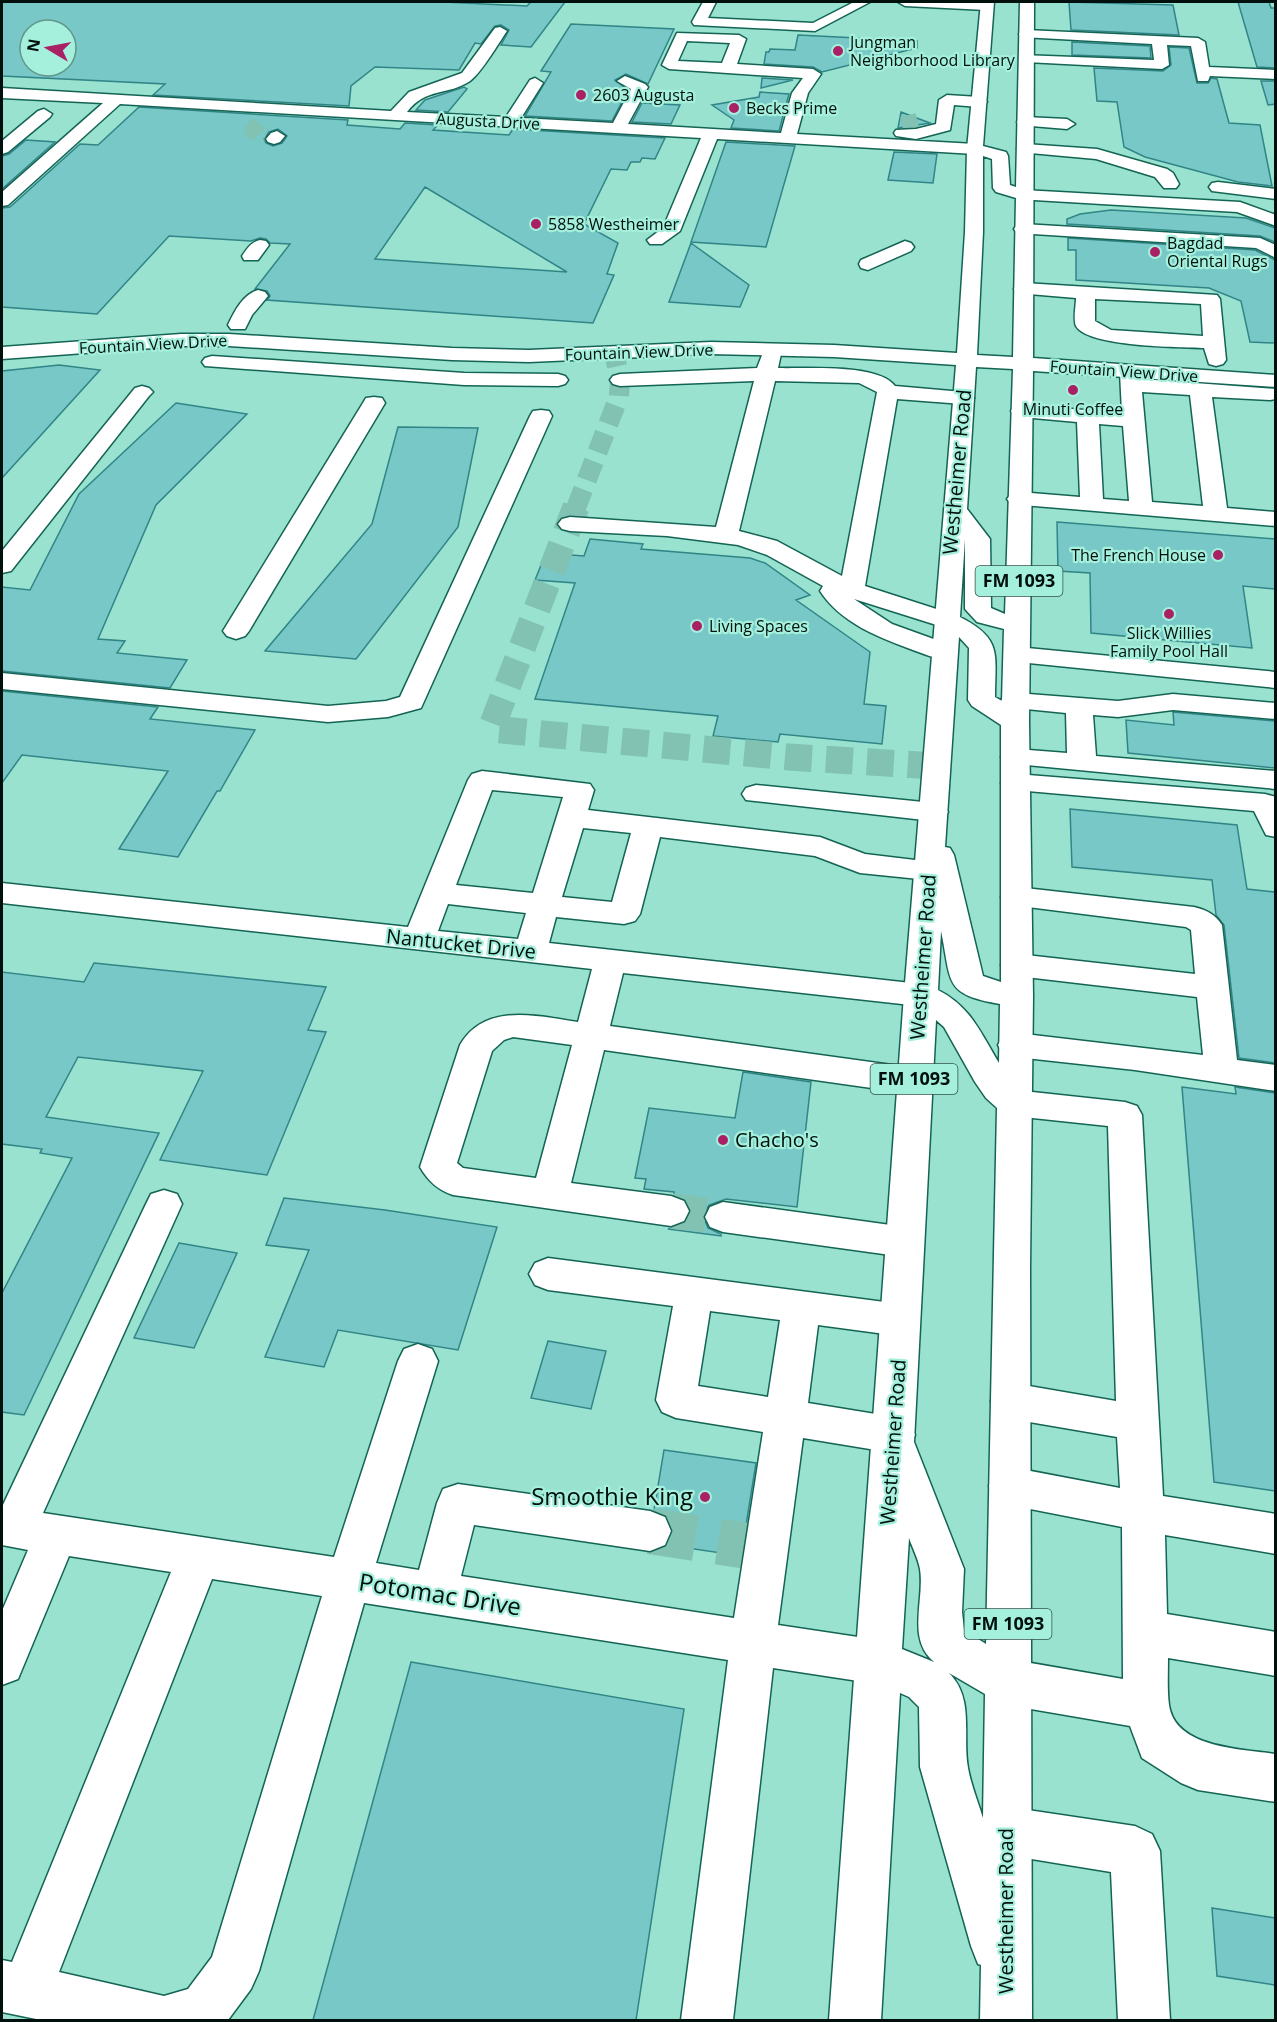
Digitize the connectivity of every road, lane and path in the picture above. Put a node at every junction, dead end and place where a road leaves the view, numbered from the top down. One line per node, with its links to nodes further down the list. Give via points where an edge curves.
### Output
1 (709, 2): 2 (main road, via 699,22 816,27)
2 (863, 2)
3 (905, 2): 5 (main road)
4 (1027, 2): 9 (main road, Westheimer Road / FM 1093)
5 (986, 4): 6 (main road, Westheimer Road / FM 1093)
6 (985, 28): 8 (main road); 16 (main road, Westheimer Road / FM 1093)
7 (500, 31): 32 (main road, via 461,81 420,92 409,98)
8 (1001, 34)
9 (1026, 34): 10 (main road); 13 (main road, Westheimer Road / FM 1093)
10 (1116, 39): 11 (main road); 14 (main road)
11 (1160, 41): 14 (main road, via 1162,65); 18 (main road, via 1197,42 1202,75)
12 (1275, 61): 18 (main road, via 1235,58)
13 (1026, 63): 14 (main road); 16 (main road); 30 (main road, Westheimer Road / FM 1093)
14 (1118, 63)
15 (728, 68): 42 (main road, via 813,74 800,93)
16 (996, 70): 26 (main road, Westheimer Road / FM 1093)
17 (1275, 75): 18 (main road)
18 (1235, 80): 21 (main road)
19 (625, 81): 39 (main road, via 640,87)
20 (535, 83): 37 (main road)
21 (1275, 87)
22 (2, 93): 23 (main road, Augusta Drive)
23 (117, 99): 27 (main road, Augusta Drive); 33 (main road)
24 (926, 99): 25 (main road)
25 (947, 100): 26 (main road); 34 (main road)
26 (979, 102): 35 (main road, Westheimer Road / FM 1093)
27 (273, 109): 28 (main road, Augusta Drive); 28 (main road, via 271,133)
28 (301, 110): 32 (main road, Augusta Drive)
29 (23, 112): 31 (main road)
30 (1021, 112): 38 (main road); 46 (main road, Westheimer Road / FM 1093)
31 (44, 114): 33 (main road); 44 (main road)
32 (396, 115): 37 (main road, Augusta Drive)
33 (97, 117): 55 (main road)
34 (945, 117): 35 (main road); 36 (main road, via 924,114); 43 (main road, via 944,127 916,134 889,127 864,131)
35 (978, 119): 45 (main road, Westheimer Road / FM 1093)
36 (922, 120)
37 (512, 122): 39 (main road, Augusta Drive)
38 (1067, 124)
39 (618, 128): 40 (main road, Augusta Drive)
40 (689, 132): 41 (main road, Augusta Drive); 47 (main road)
41 (711, 134): 42 (main road, Augusta Drive); 59 (main road, via 671,231)
42 (788, 138): 43 (main road, Augusta Drive)
43 (861, 142): 45 (main road, Augusta Drive)
44 (2, 149)
45 (975, 149): 53 (main road, via 1000,156 1002,188); 70 (main road, Westheimer Road / FM 1093)
46 (1025, 149): 48 (main road); 53 (main road, Westheimer Road / FM 1093)
47 (680, 153)
48 (1076, 153): 50 (main road, via 1108,156 1161,173); 54 (main road)
49 (1135, 182): 50 (main road)
50 (1170, 184): 51 (main road)
51 (1225, 188): 52 (main road); 56 (main road)
52 (1275, 194)
53 (1023, 195): 54 (main road); 58 (main road, Westheimer Road / FM 1093)
54 (1077, 198): 56 (main road)
55 (2, 201)
56 (1230, 207): 57 (main road)
57 (1275, 221)
58 (1023, 229): 61 (main road, via 1260,243); 63 (main road, Westheimer Road / FM 1093)
59 (651, 234)
60 (905, 248): 62 (main road)
61 (1275, 254)
62 (859, 268)
63 (1024, 289): 64 (main road); 73 (main road, Westheimer Road / FM 1093)
64 (1086, 292): 71 (main road, via 1085,324 1107,336); 71 (main road, via 1210,299)
65 (258, 296): 66 (main road)
66 (233, 333): 67 (main road, Fountain View Drive, via 196,323); 68 (main road, Fountain View Drive, via 452,354); 72 (main road, Fountain View Drive)
67 (2, 338)
68 (613, 345): 69 (main road, Fountain View Drive); 70 (main road, Fountain View Drive, via 778,333)
69 (772, 350): 70 (main road, Fountain View Drive); 75 (main road)
70 (967, 351): 73 (main road, Fountain View Drive); 83 (main road, Westheimer Road / FM 1093)
71 (1215, 351): 73 (main road, Fountain View Drive); 79 (main road, Fountain View Drive)
72 (2, 353)
73 (1023, 355): 76 (main road, Fountain View Drive); 85 (main road, Westheimer Road / FM 1093)
74 (212, 362): 77 (main road, via 464,379)
75 (765, 374): 78 (main road); 82 (main road, via 862,377 883,385); 96 (main road)
76 (1131, 378): 79 (main road, Fountain View Drive); 80 (main road); 88 (main road)
77 (558, 380)
78 (620, 380)
79 (1273, 386): 80 (main road)
80 (1200, 389): 93 (main road)
81 (142, 392): 97 (main road)
82 (888, 392): 83 (main road); 99 (main road)
83 (963, 398): 91 (main road, Westheimer Road / FM 1093)
84 (374, 403): 102 (main road)
85 (1022, 411): 87 (main road); 89 (main road, Westheimer Road / FM 1093)
86 (541, 416): 106 (main road, via 411,702 388,709 328,714)
87 (1088, 416): 88 (main road); 90 (main road)
88 (1134, 420): 92 (main road)
89 (1019, 499): 90 (main road); 101 (main road, Westheimer Road / FM 1093)
90 (1092, 505): 92 (main road)
91 (954, 508): 100 (main road, Westheimer Road / FM 1093); 101 (main road, via 978,539 978,609 992,620)
92 (1141, 509): 93 (main road)
93 (1216, 514): 94 (main road)
94 (1275, 519)
95 (570, 524): 96 (main road)
96 (726, 536): 98 (main road, via 763,544)
97 (2, 566)
98 (817, 573): 99 (main road); 103 (main road, via 858,616 880,629)
99 (852, 588): 100 (main road, via 897,608)
100 (946, 620): 103 (main road, Westheimer Road / FM 1093); 109 (main road, via 979,640 982,699)
101 (1018, 623): 104 (main road, Westheimer Road / FM 1093)
102 (236, 631)
103 (944, 652): 115 (main road, Westheimer Road / FM 1093)
104 (1017, 655): 105 (main road); 109 (main road, Westheimer Road / FM 1093)
105 (1275, 680)
106 (2, 681)
107 (1079, 706): 108 (main road, via 1118,709 1173,702); 109 (main road); 110 (main road)
108 (1275, 711)
109 (1015, 712): 111 (main road, Westheimer Road / FM 1093)
110 (1082, 763): 111 (main road); 112 (main road)
111 (1015, 770): 116 (main road, via 1265,803); 121 (main road, Westheimer Road / FM 1093)
112 (1275, 780)
113 (756, 794): 115 (main road)
114 (571, 817): 117 (main road); 120 (main road, via 580,790 482,780); 122 (main road)
115 (932, 819): 118 (main road, Westheimer Road / FM 1093); 129 (main road, via 968,982 978,989)
116 (1274, 822)
117 (648, 825): 118 (main road, via 820,847 860,863); 122 (main road, via 624,914)
118 (929, 870): 128 (main road, Westheimer Road / FM 1093)
119 (2, 893): 123 (main road, Nantucket Drive)
120 (438, 893): 122 (main road); 123 (main road)
121 (1016, 897): 126 (main road, Westheimer Road / FM 1093); 127 (main road, via 1194,917 1206,925)
122 (544, 906): 124 (main road)
123 (419, 939): 124 (main road, Nantucket Drive)
124 (530, 952): 125 (main road, Nantucket Drive)
125 (610, 961): 128 (main road, Nantucket Drive); 130 (main road)
126 (1017, 965): 127 (main road); 129 (main road, Westheimer Road / FM 1093)
127 (1214, 987): 132 (main road)
128 (920, 995): 134 (main road, Westheimer Road / FM 1093); 135 (main road, via 944,1007 956,1019 998,1089)
129 (1017, 996): 131 (main road, Westheimer Road / FM 1093)
130 (589, 1034): 134 (main road); 136 (main road); 136 (main road, via 513,1025 492,1031 477,1045 438,1167 453,1181)
131 (1015, 1045): 132 (main road); 135 (main road, Westheimer Road / FM 1093)
132 (1221, 1070): 133 (main road)
133 (1275, 1078)
134 (914, 1081): 140 (main road, Westheimer Road / FM 1093)
135 (1014, 1103): 146 (main road, Westheimer Road / FM 1093); 148 (main road, via 1125,1115)
136 (550, 1194): 138 (main road)
137 (164, 1203): 152 (main road)
138 (671, 1211)
139 (723, 1216): 140 (main road)
140 (905, 1242): 144 (main road, Westheimer Road / FM 1093)
141 (548, 1274): 142 (main road)
142 (694, 1293): 143 (main road); 147 (main road, via 676,1400)
143 (801, 1307): 144 (main road); 147 (main road)
144 (900, 1320): 149 (main road, Westheimer Road / FM 1093)
145 (418, 1361): 157 (main road)
146 (1011, 1401): 148 (main road); 150 (main road, Westheimer Road / FM 1093)
147 (786, 1417): 149 (main road); 160 (main road, via 758,1548)
148 (1137, 1424): 151 (main road)
149 (894, 1438): 162 (main road, Westheimer Road / FM 1093); 164 (main road, via 942,1569 943,1641)
150 (1010, 1486): 151 (main road); 164 (main road, Westheimer Road / FM 1093)
151 (1143, 1512): 154 (main road); 159 (main road)
152 (8, 1527): 155 (main road, Potomac Drive)
153 (650, 1531): 158 (main road, via 458,1503)
154 (1275, 1534)
155 (56, 1535): 156 (main road, Potomac Drive); 163 (main road)
156 (199, 1557): 157 (main road, Potomac Drive); 168 (main road)
157 (350, 1581): 158 (main road, Potomac Drive); 171 (main road, via 233,1971 204,2010)
158 (435, 1594): 160 (main road, Potomac Drive)
159 (1145, 1632): 161 (main road); 165 (main road)
160 (753, 1643): 162 (main road, Potomac Drive); 172 (main road)
161 (1275, 1654)
162 (878, 1662): 169 (main road, Potomac Drive, via 925,1681 940,1695 944,1767); 173 (main road, Westheimer Road / FM 1093)
163 (2, 1663)
164 (1008, 1682): 165 (main road); 167 (main road, Westheimer Road / FM 1093)
165 (1146, 1706): 166 (main road, via 1159,1741 1198,1766)
166 (1275, 1778)
167 (1007, 1831): 169 (main road, Westheimer Road / FM 1093); 174 (main road, via 1135,1851)
168 (14, 1988): 170 (main road)
169 (1006, 2000)
170 (158, 2020)
171 (170, 2020)
172 (707, 2020)
173 (855, 2020)
174 (1144, 2020)

